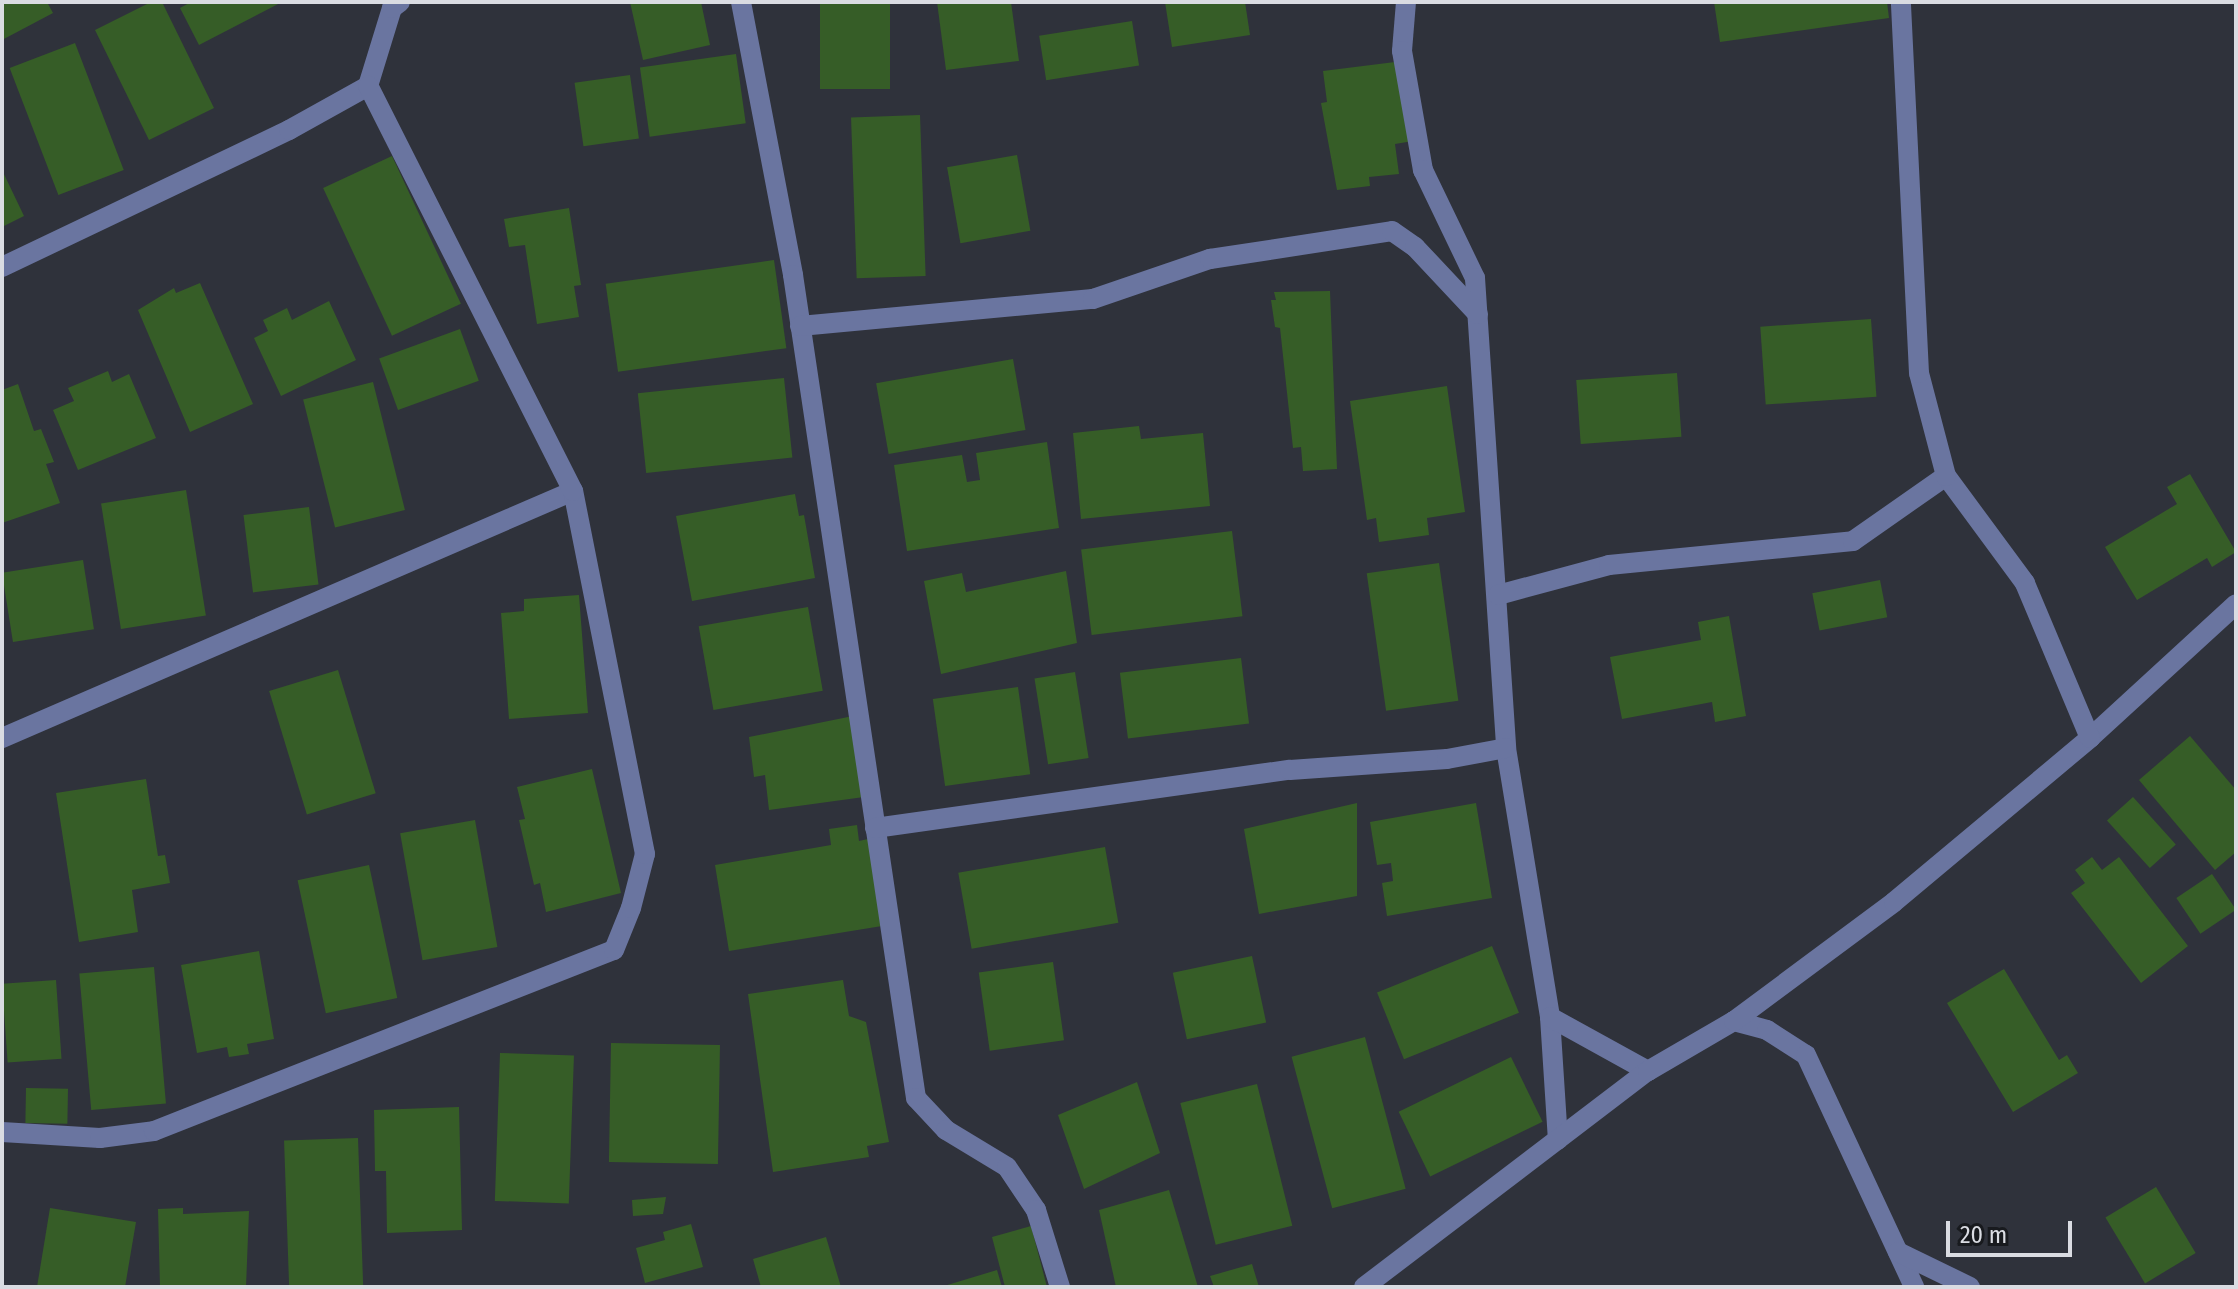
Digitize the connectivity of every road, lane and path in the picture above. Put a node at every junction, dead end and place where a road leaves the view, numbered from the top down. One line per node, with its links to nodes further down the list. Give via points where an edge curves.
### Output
1 (400, 2): 5 (street, via 392,8)
2 (741, 2): 8 (street)
3 (1406, 2): 7 (street, via 1402,51 1423,170 1475,278)
4 (1901, 2): 9 (street, via 1919,373)
5 (368, 86): 6 (street, via 289,130); 10 (street)
6 (2, 267)
7 (1478, 314): 8 (street, via 1415,247 1392,231 1210,259 1093,299); 11 (street)
8 (800, 326): 16 (street)
9 (1946, 476): 11 (street, via 1853,541 1609,565); 14 (street, via 2025,583)
10 (573, 491): 13 (street); 20 (street, via 645,854 614,950 154,1131 100,1138)
11 (1498, 595): 15 (street)
12 (2236, 604): 14 (street)
13 (2, 738)
14 (2090, 738): 18 (street, via 1894,902)
15 (1506, 748): 16 (street, via 1447,759 1290,770); 17 (street)
16 (875, 828): 23 (street, via 916,1098 946,1130 1007,1167 1036,1210)
17 (1550, 1017): 19 (street); 21 (street)
18 (1734, 1021): 19 (street); 22 (street, via 1767,1030 1806,1055)
19 (1648, 1071): 21 (street)
20 (2, 1132)
21 (1558, 1140): 24 (street)
22 (1898, 1252): 25 (street); 26 (street)
23 (1060, 1287)
24 (1364, 1287)
25 (1914, 1287)
26 (1970, 1287)

